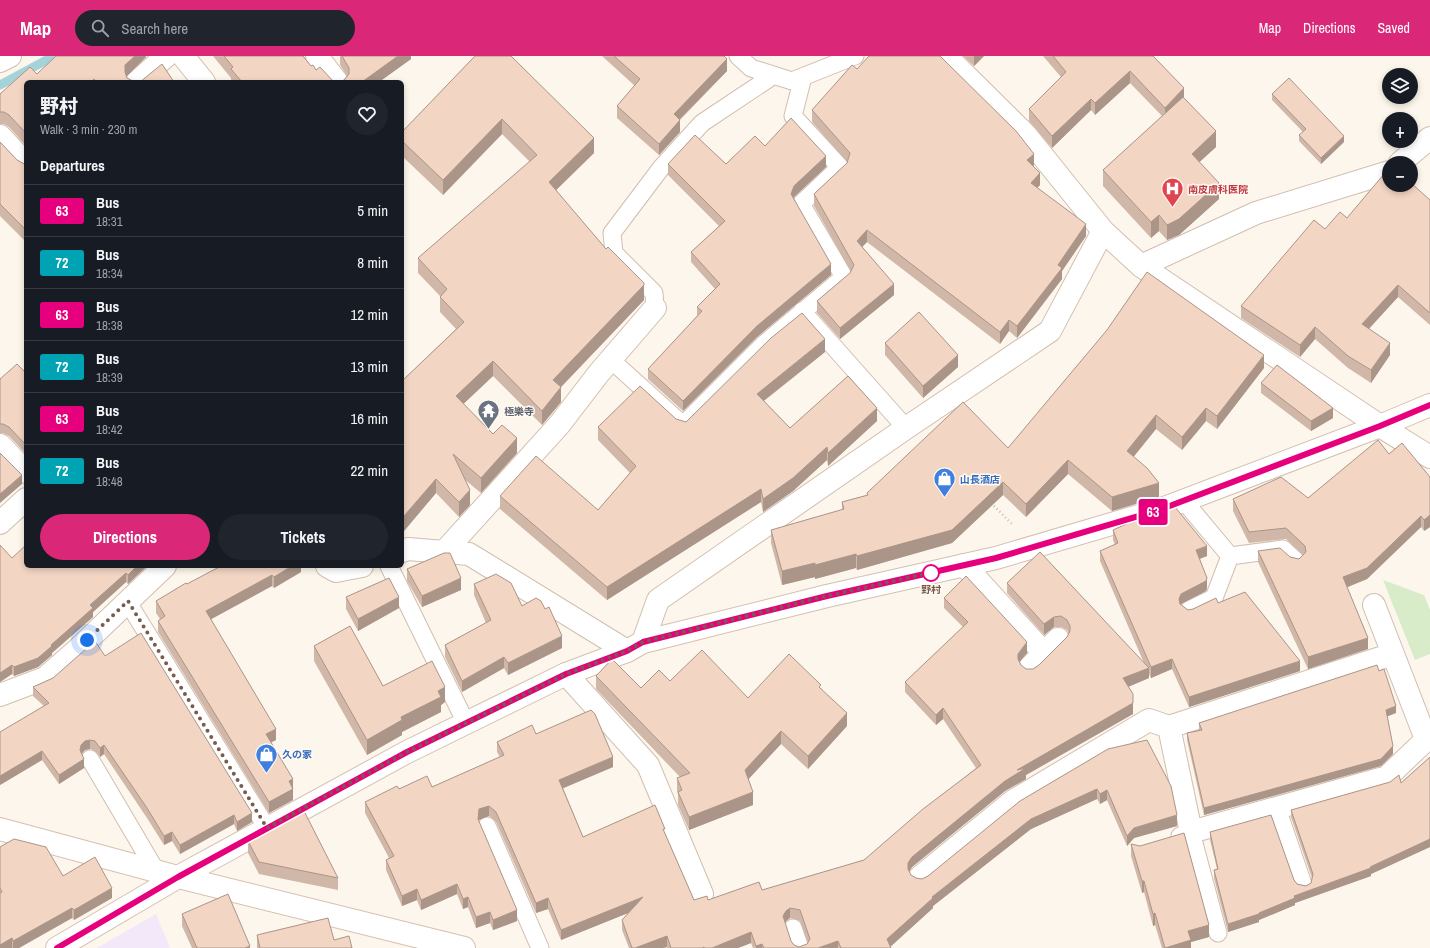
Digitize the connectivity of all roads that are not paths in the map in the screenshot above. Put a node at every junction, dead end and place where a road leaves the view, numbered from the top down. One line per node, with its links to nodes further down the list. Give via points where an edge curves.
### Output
1 (10, 56): 8 (street)
2 (166, 56): 11 (street)
3 (184, 56): 12 (street)
4 (317, 56): 13 (street)
5 (738, 56): 9 (lane, via 751,68)
6 (855, 56): 10 (lane)
7 (946, 56): 19 (street, via 1025,134)
8 (0, 61)
9 (774, 75): 10 (lane, via 792,81); 21 (lane, via 702,123 661,168 612,233 614,253 654,293)
10 (803, 77): 22 (lane, via 792,116 840,167 801,204 844,276)
11 (139, 80)
12 (202, 80)
13 (335, 80)
14 (0, 136): 17 (street)
15 (1430, 138): 16 (street)
16 (1408, 156)
17 (24, 162)
18 (1382, 174): 20 (street, via 1256,213)
19 (1104, 231): 20 (street); 26 (street, via 1050,331)
20 (1141, 266): 25 (street)
21 (654, 308): 23 (street)
22 (802, 311): 23 (lane, via 764,344 683,425); 26 (lane)
23 (610, 359): 34 (street, via 559,425)
24 (1430, 405): 25 (street)
25 (1380, 426): 28 (street); 31 (street)
26 (906, 428): 45 (street, via 658,600)
27 (0, 445): 29 (street)
28 (1430, 457)
29 (24, 470)
30 (24, 501): 32 (street)
31 (1184, 501): 35 (lane); 37 (street)
32 (0, 523)
33 (404, 550): 34 (street)
34 (444, 552): 45 (street, via 469,554)
35 (1230, 556): 36 (lane, via 1283,549); 44 (lane, via 1214,598)
36 (1296, 561)
37 (964, 566): 45 (street, via 827,596); 46 (street)
38 (163, 568): 42 (street)
39 (331, 568): 40 (street, via 336,571)
40 (352, 568)
41 (390, 568): 50 (lane)
42 (128, 601): 49 (street, via 45,678); 56 (lane)
43 (1374, 606): 47 (street)
44 (1190, 610)
45 (635, 646): 48 (street)
46 (1044, 653)
47 (1394, 654): 51 (street); 52 (street)
48 (566, 674): 50 (street); 64 (street, via 648,765)
49 (0, 695)
50 (466, 723): 56 (street)
51 (1169, 727): 58 (street); 62 (street, via 1149,720 1054,776 1013,801)
52 (1428, 737): 54 (street, via 1387,777)
53 (90, 759): 60 (lane)
54 (1277, 808): 58 (street); 63 (lane)
55 (487, 826): 69 (lane)
56 (267, 828): 61 (street)
57 (0, 829): 60 (street)
58 (1191, 832): 59 (lane); 66 (lane)
59 (1164, 840)
60 (156, 871): 61 (street)
61 (178, 877): 67 (street); 68 (street)
62 (920, 877)
63 (1303, 884)
64 (702, 894)
65 (793, 928): 70 (lane)
66 (1218, 933)
67 (57, 948)
68 (464, 948)
69 (540, 948)
70 (800, 948)

